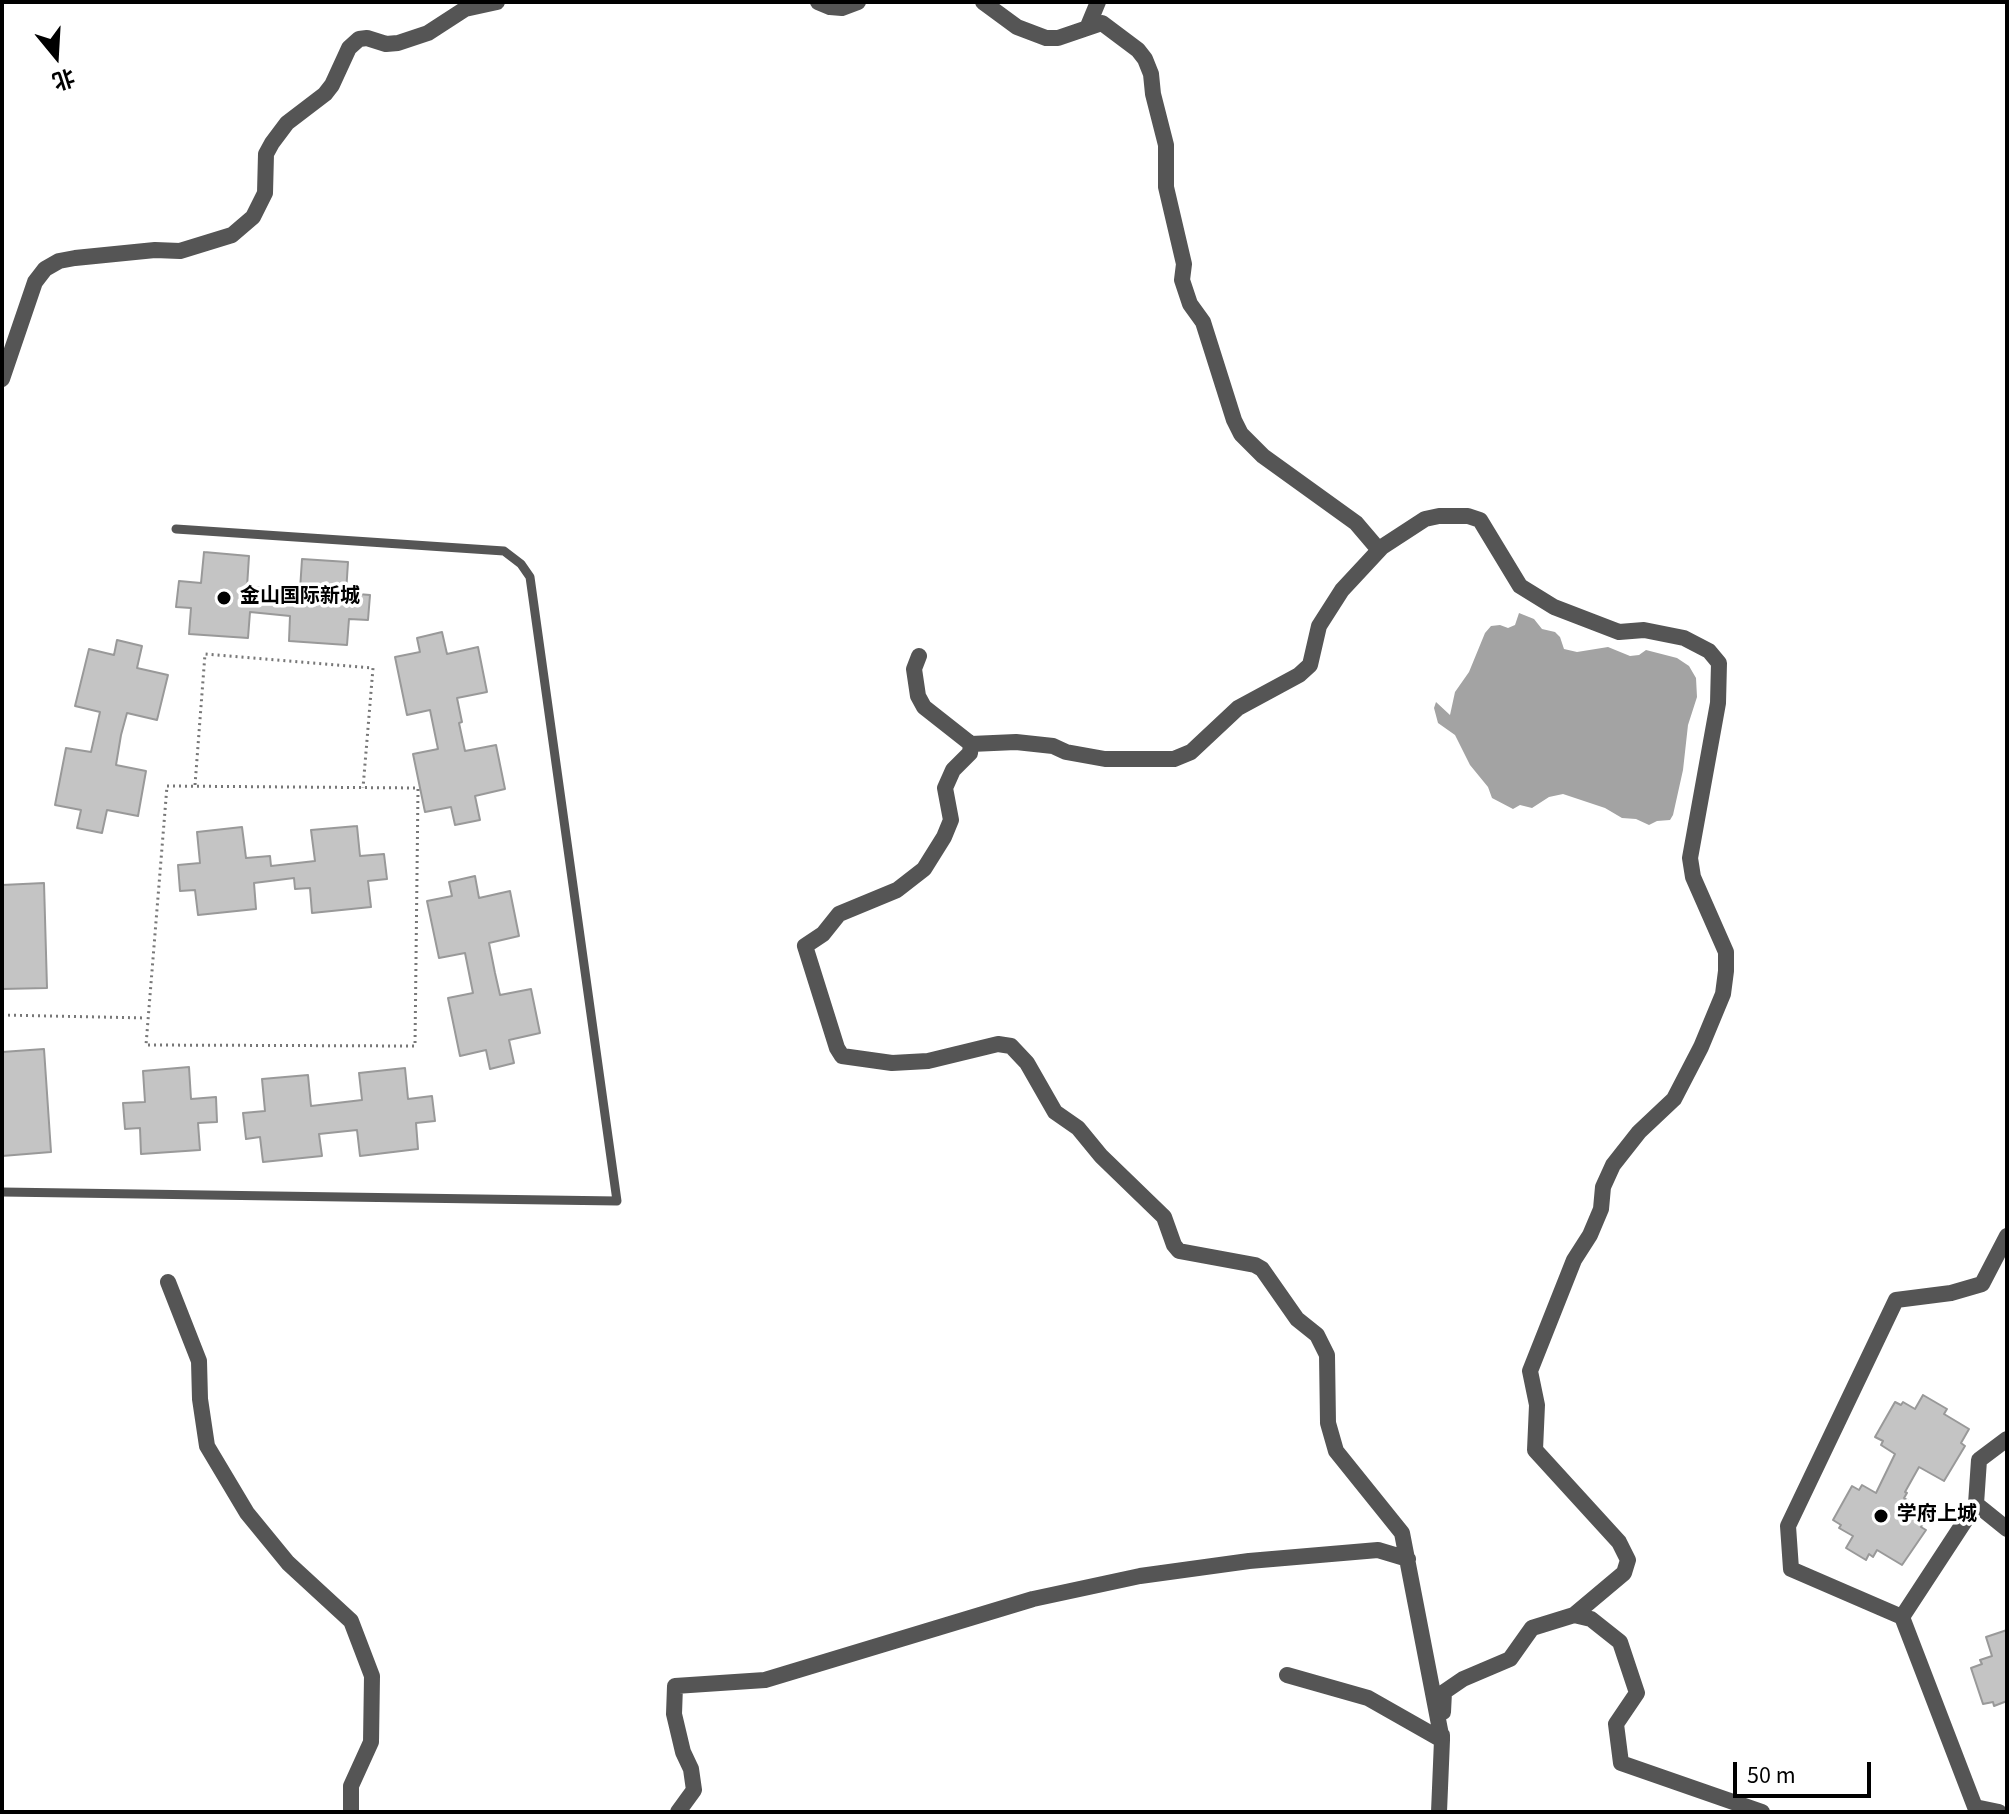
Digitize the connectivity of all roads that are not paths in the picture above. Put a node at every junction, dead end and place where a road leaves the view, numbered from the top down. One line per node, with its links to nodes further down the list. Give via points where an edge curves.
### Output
1 (497, 2): 7 (street, via 465,9 428,33 398,43 359,39 349,48 332,85 272,143 266,154 265,193 253,217 232,235 180,251 75,258 45,269 35,282)
2 (818, 2): 3 (street, via 842,8)
3 (858, 2)
4 (983, 2): 6 (street, via 1017,27 1046,38)
5 (1098, 2): 6 (street)
6 (1088, 26): 9 (street, via 1102,23 1112,28 1138,50 1151,74 1166,145 1166,187 1184,264 1182,280 1203,322 1241,434 1356,523)
7 (2, 379)
8 (176, 529): 12 (lane, via 504,551 530,577 617,1201)
9 (1379, 550): 11 (street, via 1342,590 1319,626 1310,665 1238,708 1191,752 1174,759 1105,759 1053,746); 19 (street, via 1425,519 1454,515 1480,520 1520,586 1532,595 1609,629 1684,638 1719,663 1718,703 1690,858 1726,952 1723,994 1674,1099 1613,1165 1601,1209 1574,1260 1530,1371 1537,1405 1535,1450 1619,1542 1628,1560 1624,1573)
10 (919, 656): 11 (street, via 915,680 924,707)
11 (971, 744): 18 (street, via 945,788 951,820 924,869 897,890 839,914 805,946 837,1048 842,1056 892,1063 1011,1046 1055,1112 1078,1128 1164,1217 1179,1251 1262,1269 1297,1319 1317,1335 1327,1355 1326,1403 1336,1451 1395,1521)
12 (2, 1192)
13 (2007, 1236): 20 (street, via 1982,1284 1896,1300 1788,1526 1791,1569)
14 (168, 1282): 23 (street, via 199,1361 207,1446 247,1513 288,1563 351,1621 372,1676 371,1742 351,1786)
15 (2007, 1439): 16 (street, via 1979,1460)
16 (1976, 1504): 17 (street); 20 (street)
17 (2007, 1529)
18 (1408, 1559): 22 (street); 24 (street, via 1378,1550 1140,1576 1033,1599 765,1680 675,1686 674,1714 694,1790)
19 (1574, 1615): 22 (street, via 1532,1628 1510,1659 1444,1692); 26 (street, via 1591,1619 1620,1642 1633,1680 1637,1693 1616,1724 1621,1763)
20 (1902, 1617): 27 (street, via 1975,1807)
21 (1287, 1675): 22 (street, via 1368,1698)
22 (1442, 1740): 25 (street)
23 (351, 1812)
24 (678, 1812)
25 (1439, 1812)
26 (1762, 1812)
27 (1999, 1812)

